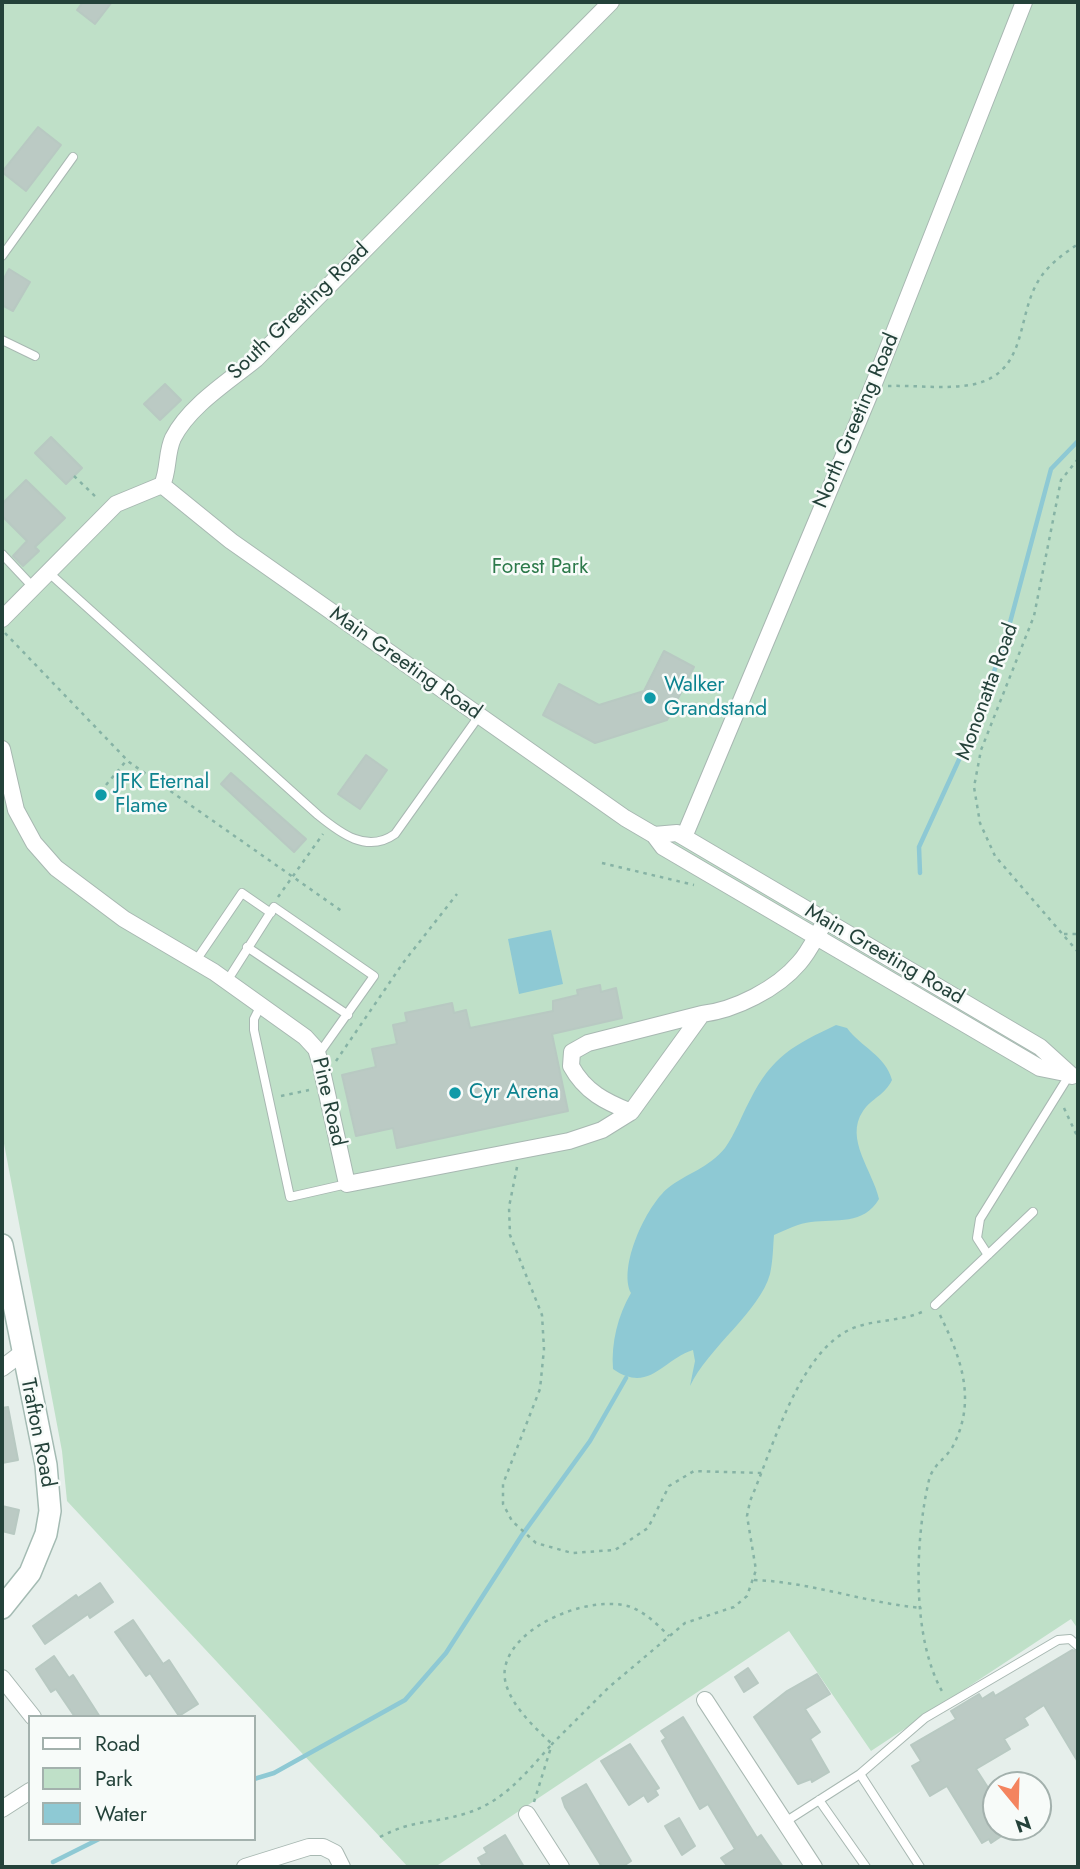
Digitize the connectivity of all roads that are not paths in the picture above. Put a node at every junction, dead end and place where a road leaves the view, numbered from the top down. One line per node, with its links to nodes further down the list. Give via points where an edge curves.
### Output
1 (611, 2): 7 (street, South Greeting Road, via 256,359 184,423 171,444)
2 (1024, 2): 15 (street, North Greeting Road, via 873,386)
3 (72, 158): 4 (lane)
4 (3, 249)
5 (2, 340): 6 (lane)
6 (35, 356)
7 (162, 485): 9 (street, via 116,504); 12 (street, Main Greeting Road, via 232,541)
8 (2, 554): 10 (lane)
9 (48, 572): 10 (street); 12 (lane, via 330,824 362,842 377,843 401,826)
10 (33, 587): 11 (street)
11 (2, 619)
12 (479, 716): 14 (street, Main Greeting Road)
13 (2, 749): 20 (street, Pine Road, via 16,810 46,857 74,884)
14 (654, 835): 15 (street, Main Greeting Road, via 671,832); 18 (street, Main Greeting Road, via 663,847)
15 (684, 837): 17 (street, Main Greeting Road)
16 (272, 910): 19 (lane); 20 (lane, via 242,893); 23 (lane, via 374,976)
17 (826, 920): 18 (street); 26 (street, Main Greeting Road, via 1049,1053)
18 (817, 936): 24 (street, via 799,964 780,981 729,1008); 26 (street, Main Greeting Road, via 1040,1068)
19 (247, 947): 21 (lane); 23 (lane)
20 (195, 962): 21 (street, Pine Road)
21 (227, 981): 22 (street, Pine Road)
22 (260, 1007): 25 (street, Pine Road, via 305,1037); 28 (lane, via 254,1027 290,1197)
23 (348, 1014): 25 (lane)
24 (702, 1014): 27 (street); 27 (street, via 597,1039 572,1052 571,1066 580,1081 605,1102)
25 (318, 1055): 28 (street, Pine Road)
26 (1074, 1077): 31 (lane, via 1056,1097 981,1219 977,1238)
27 (631, 1112): 28 (street, via 589,1136)
28 (347, 1184)
29 (1034, 1212): 31 (lane)
30 (2, 1245): 33 (street, Trafton Road)
31 (988, 1255): 32 (lane)
32 (935, 1305)
33 (22, 1353): 34 (street); 35 (street, Trafton Road, via 46,1465 50,1511 30,1573)
34 (2, 1368)
35 (2, 1608)
36 (1078, 1646): 40 (lane, via 1070,1639 1058,1640 909,1731)
37 (2, 1678): 39 (street)
38 (705, 1700): 45 (street)
39 (31, 1715)
40 (860, 1774): 42 (lane); 52 (lane)
41 (28, 1792): 43 (street)
42 (819, 1800): 45 (lane); 51 (lane)
43 (2, 1809)
44 (527, 1814): 49 (street)
45 (785, 1822): 50 (street)
46 (284, 1861): 47 (street); 48 (street, via 309,1847 323,1847 335,1853)
47 (245, 1867)
48 (342, 1867)
49 (561, 1867)
50 (814, 1867)
51 (866, 1867)
52 (920, 1867)

